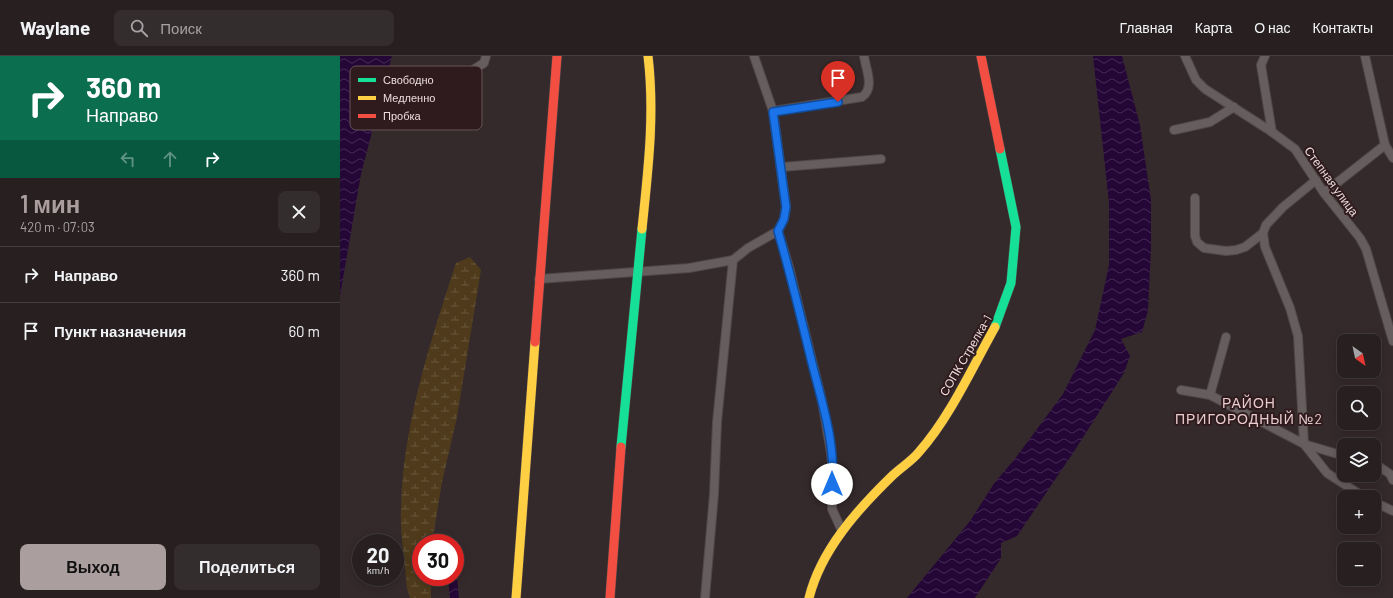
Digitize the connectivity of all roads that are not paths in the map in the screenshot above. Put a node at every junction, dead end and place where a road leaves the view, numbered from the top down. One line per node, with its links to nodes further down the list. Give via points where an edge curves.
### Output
1 (486, 56): 10 (street, via 484,62)
2 (557, 56): 26 (street)
3 (648, 56): 25 (street, via 652,91 650,147)
4 (754, 56): 12 (street)
5 (864, 56): 12 (street, via 870,87 868,94)
6 (981, 56): 38 (street, СОПК Стрелка-1, via 1016,227 1011,283 999,320 944,417 919,453 892,476)
7 (1185, 56): 11 (street, Степная улица, via 1196,80 1205,89)
8 (1265, 56): 14 (street, via 1261,65)
9 (1365, 56): 15 (street)
10 (478, 66)
11 (1234, 107): 13 (street, via 1210,122); 14 (street, Степная улица)
12 (773, 112): 18 (street)
13 (1174, 130)
14 (1272, 132): 19 (street, Степная улица, via 1295,149)
15 (1385, 145): 16 (street); 20 (street)
16 (1393, 158)
17 (881, 159): 18 (street)
18 (782, 167): 22 (street, via 786,207)
19 (1316, 180): 20 (street, Степная улица); 23 (street, via 1282,207 1266,225)
20 (1324, 193): 28 (street, Степная улица, via 1366,249)
21 (1195, 198): 23 (street, via 1196,242 1204,248 1236,250 1253,242)
22 (778, 231): 24 (street); 38 (street, via 828,428 833,475 832,509)
23 (1263, 233): 31 (street, via 1265,246 1290,308 1298,336)
24 (733, 260): 25 (street, via 689,268); 41 (street, via 717,422)
25 (638, 271): 26 (street); 40 (street, via 616,494)
26 (539, 279): 39 (street)
27 (1226, 337): 30 (street)
28 (1393, 341)
29 (1181, 390): 30 (street)
30 (1210, 395): 31 (street)
31 (1304, 444): 32 (street); 35 (street, via 1327,473)
32 (1337, 454)
33 (1381, 468): 34 (street, via 1390,474)
34 (1393, 480)
35 (1353, 490)
36 (1381, 505): 37 (street)
37 (1393, 511)
38 (842, 531): 42 (street, СОПК Стрелка-1, via 814,578)
39 (516, 598)
40 (610, 598)
41 (705, 598)
42 (809, 598)

